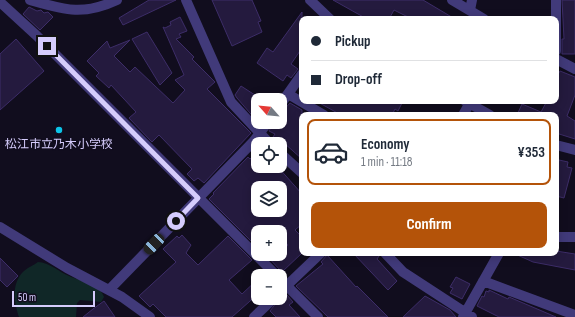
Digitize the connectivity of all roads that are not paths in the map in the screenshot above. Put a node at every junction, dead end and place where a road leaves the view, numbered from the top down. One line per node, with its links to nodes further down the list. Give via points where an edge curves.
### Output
1 (30, 0): 9 (street, via 73,10)
2 (117, 0): 9 (street)
3 (186, 0): 24 (street, via 231,102)
4 (310, 0): 11 (street)
5 (452, 0): 10 (street)
6 (472, 0): 10 (street)
7 (556, 0): 13 (street)
8 (0, 2): 30 (street)
9 (92, 4)
10 (470, 10): 12 (street)
11 (327, 16)
12 (479, 16)
13 (556, 16)
14 (559, 61): 15 (street)
15 (575, 69)
16 (299, 78): 17 (street)
17 (288, 94): 18 (street)
18 (299, 100)
19 (305, 104): 21 (street)
20 (471, 104): 22 (street)
21 (319, 112)
22 (485, 112)
23 (263, 129): 24 (street)
24 (260, 134): 25 (street); 30 (street)
25 (263, 137)
26 (559, 146): 27 (street)
27 (575, 150)
28 (287, 159): 29 (street)
29 (299, 170)
30 (198, 198): 37 (street); 40 (street)
31 (0, 227): 40 (street)
32 (559, 237): 33 (street)
33 (575, 237)
34 (317, 256): 39 (street)
35 (388, 256): 44 (street, via 403,272)
36 (497, 256): 38 (street)
37 (270, 269)
38 (483, 281): 43 (street); 44 (street)
39 (287, 282)
40 (109, 290): 45 (street)
41 (287, 290): 47 (street)
42 (267, 305): 46 (street)
43 (575, 315)
44 (467, 316)
45 (150, 317)
46 (254, 317)
47 (318, 317)

